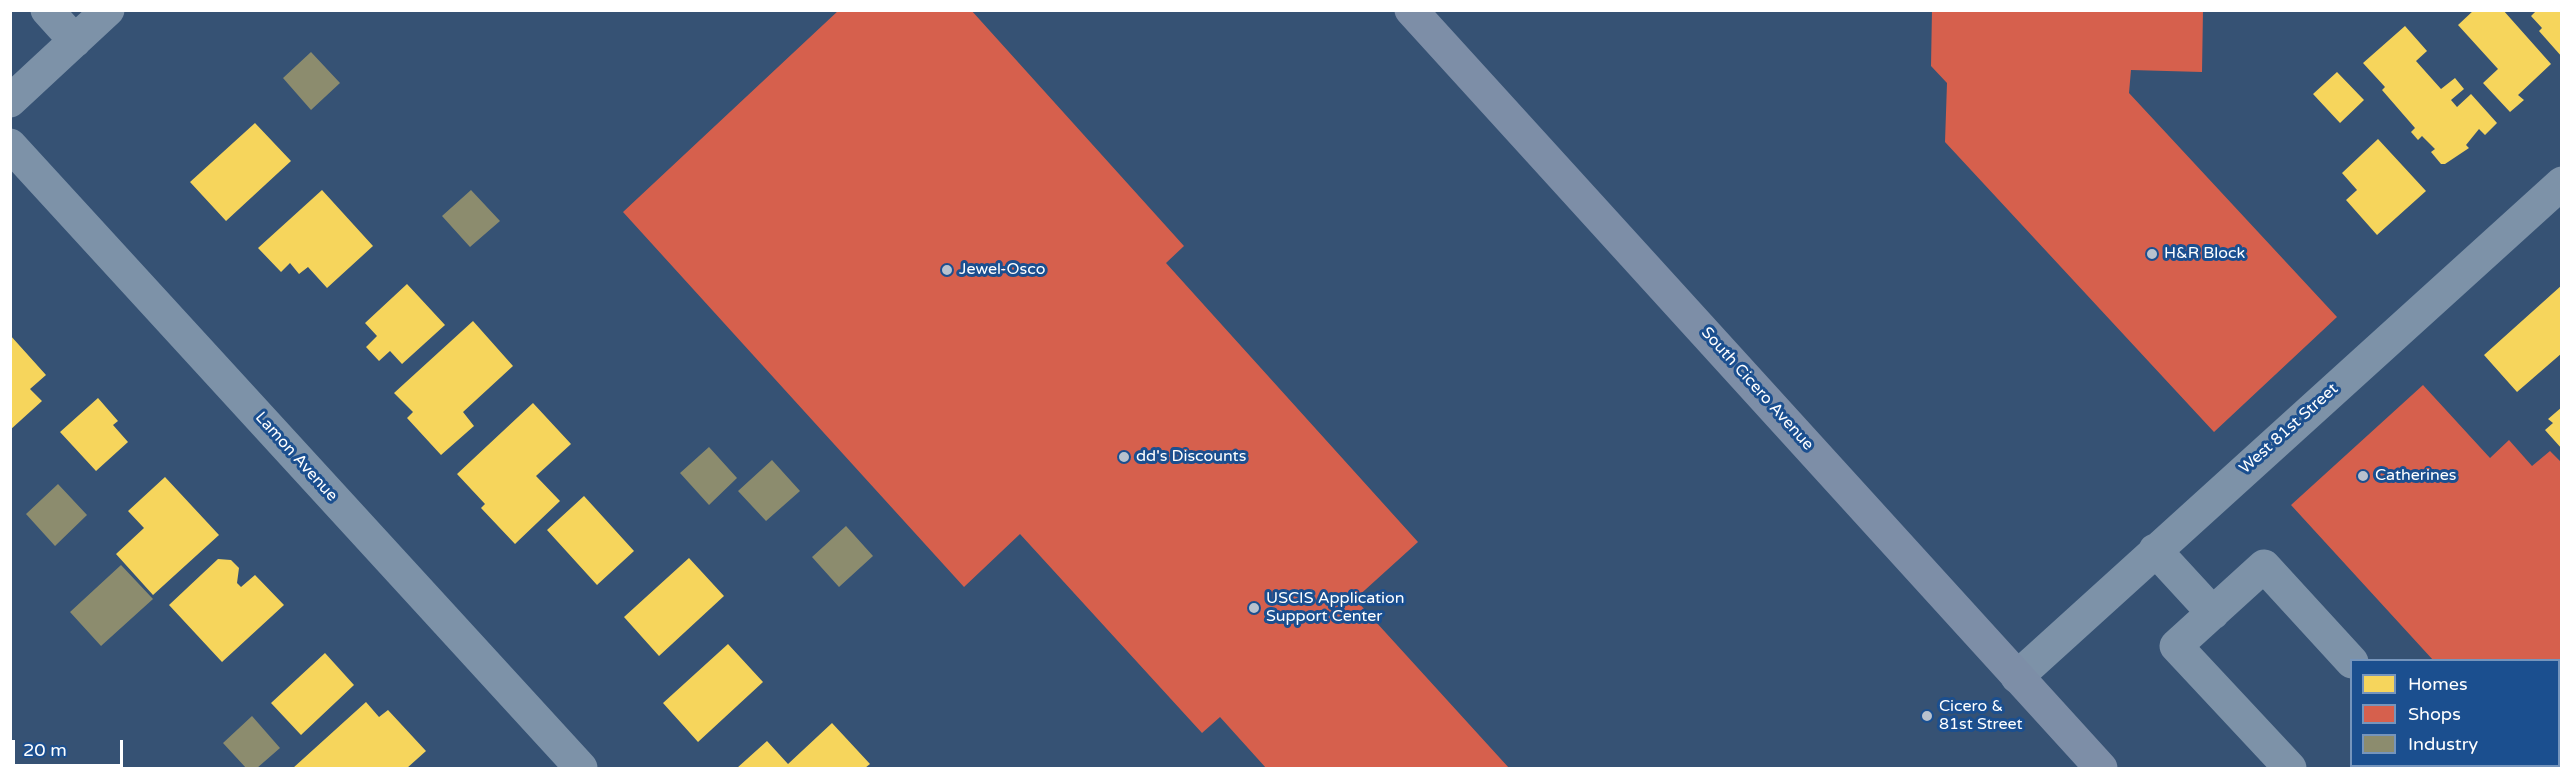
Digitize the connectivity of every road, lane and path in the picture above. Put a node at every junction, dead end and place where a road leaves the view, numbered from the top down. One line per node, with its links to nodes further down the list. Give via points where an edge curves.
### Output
1 (47, 10): 4 (street)
2 (108, 10): 4 (street)
3 (1411, 10): 11 (main road, South Cicero Avenue)
4 (75, 41): 5 (street)
5 (10, 101)
6 (10, 145): 12 (street, Lamon Avenue)
7 (2562, 183): 8 (street, West 81st Street)
8 (2155, 550): 9 (street); 11 (street, West 81st Street)
9 (2213, 613): 10 (street, via 2264,566); 14 (street, via 2176,645)
10 (2350, 660)
11 (2017, 677): 13 (main road, South Cicero Avenue)
12 (581, 768)
13 (2101, 768)
14 (2290, 768)

